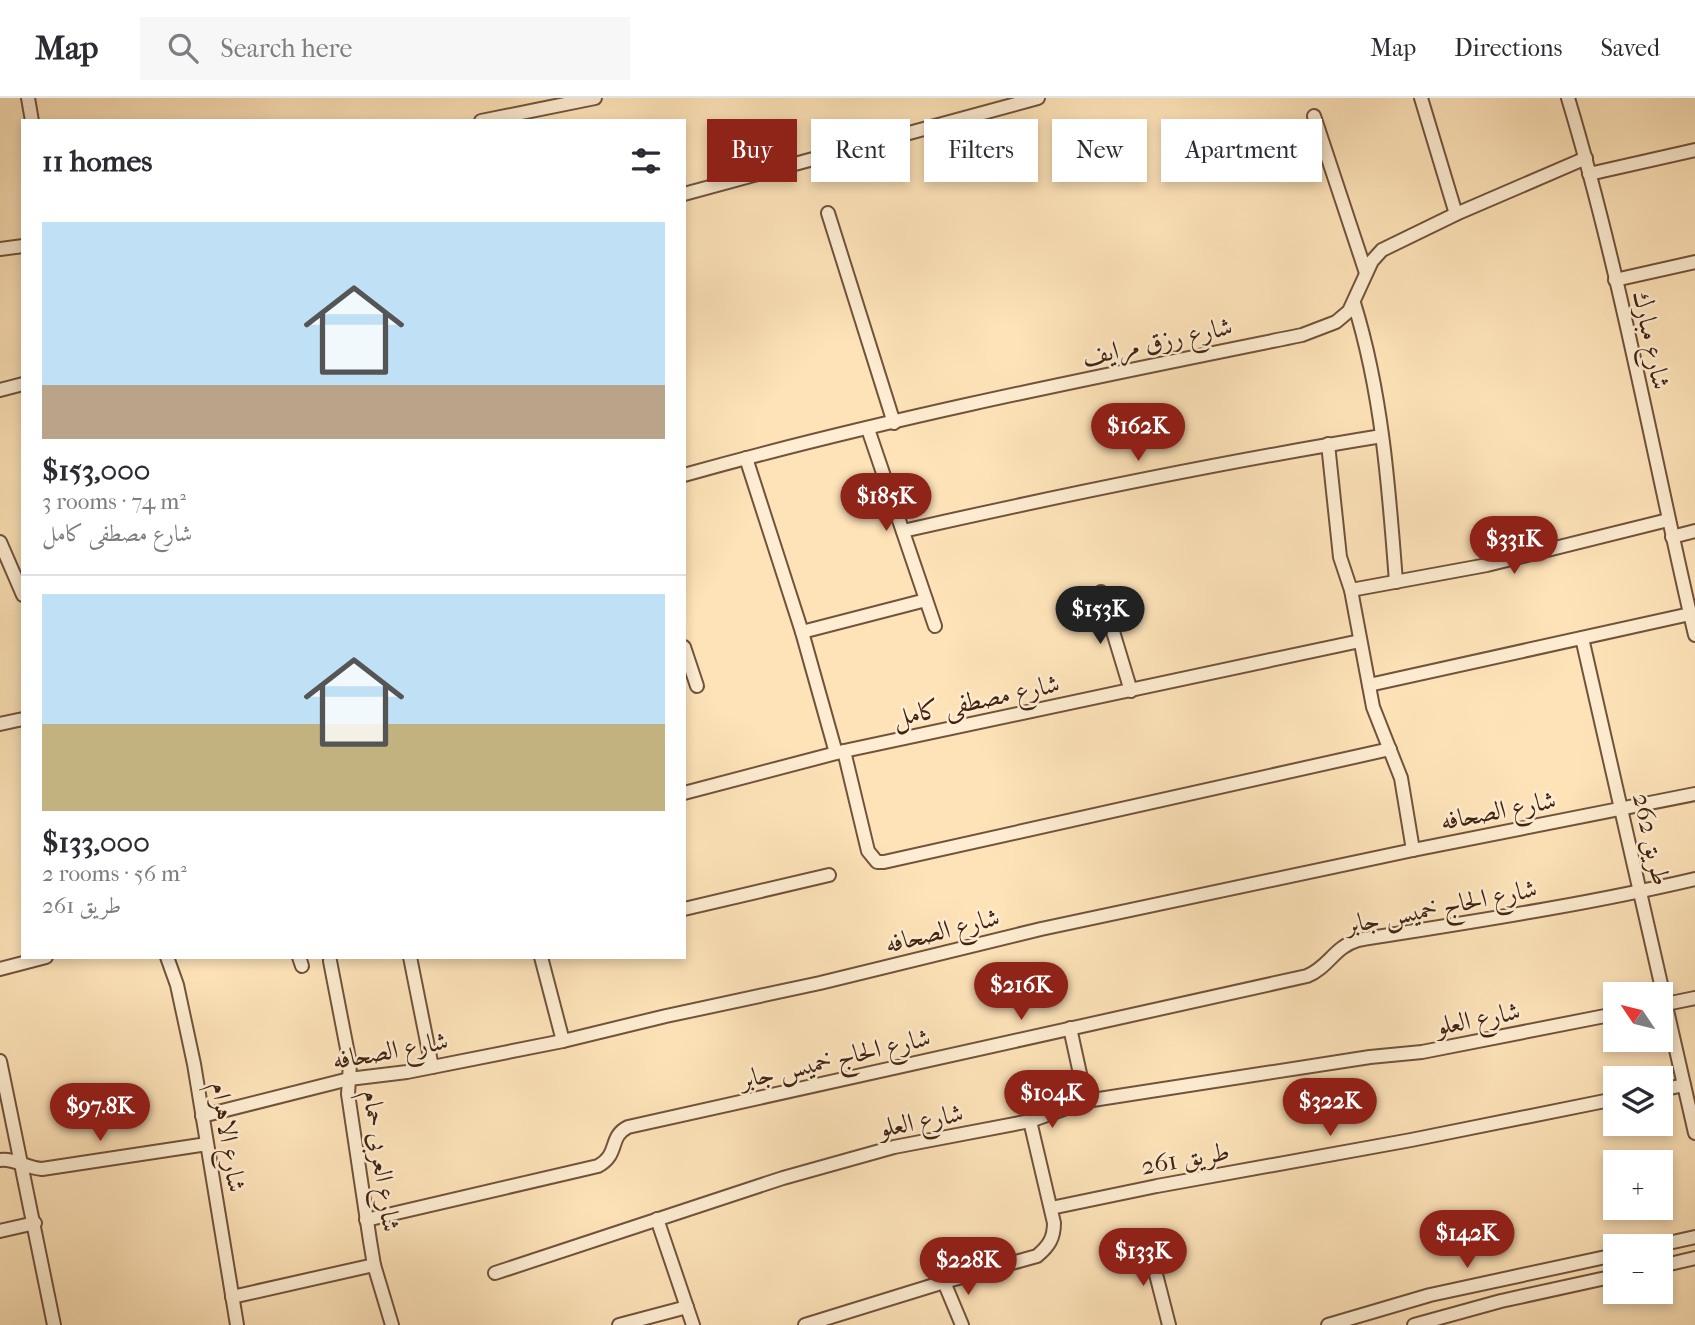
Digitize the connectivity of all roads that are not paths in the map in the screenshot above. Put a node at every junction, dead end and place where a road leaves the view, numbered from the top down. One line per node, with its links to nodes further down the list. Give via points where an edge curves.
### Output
1 (28, 98): 7 (street)
2 (595, 98): 8 (street)
3 (1038, 98): 12 (street)
4 (1421, 98): 14 (street)
5 (1568, 98): 10 (street, شارع مبارك)
6 (1314, 116): 18 (street)
7 (32, 119)
8 (491, 119)
9 (1695, 150): 11 (street)
10 (1586, 158): 11 (street, شارع مبارك); 14 (street, شارع رزق مرايف)
11 (1589, 174): 19 (street, شارع مبارك)
12 (686, 193)
13 (828, 213): 23 (street)
14 (1456, 214): 18 (street, شارع رزق مرايف, via 1381,250)
15 (21, 246): 16 (street)
16 (0, 249)
17 (1695, 262): 19 (street)
18 (1366, 273): 20 (street, شارع رزق مرايف)
19 (1615, 280): 29 (street, شارع مبارك)
20 (1354, 303): 23 (street, شارع رزق مرايف, via 1336,322 1302,335); 25 (street)
21 (21, 385): 22 (street)
22 (0, 390)
23 (894, 423): 24 (street, شارع رزق مرايف)
24 (868, 429): 27 (street, شارع رزق مرايف); 30 (street)
25 (1382, 436): 26 (street); 34 (street)
26 (1328, 444): 30 (street); 36 (street, via 1340,557)
27 (746, 458): 28 (street, شارع رزق مرايف); 41 (street)
28 (686, 474)
29 (1668, 520): 32 (street, شارع مبارك); 34 (street)
30 (903, 531): 38 (street)
31 (1695, 531): 32 (street)
32 (1672, 537): 39 (street, شارع مبارك)
33 (0, 542): 35 (street)
34 (1396, 582): 36 (street)
35 (21, 590)
36 (1350, 590): 44 (street)
37 (1101, 592): 48 (street)
38 (926, 600): 40 (street); 41 (street)
39 (1690, 614): 42 (street, شارع مبارك); 43 (street)
40 (935, 626)
41 (802, 632): 52 (street)
42 (1695, 635)
43 (1583, 638): 46 (street); 55 (street, طريق 262)
44 (1360, 641): 46 (street); 48 (street, شارع مصطفى كامل)
45 (686, 653): 47 (street)
46 (1369, 685): 51 (street)
47 (697, 686)
48 (1131, 691): 52 (street, شارع مصطفى كامل)
49 (21, 719): 50 (street)
50 (0, 724)
51 (1390, 749): 52 (street, via 884,862 877,862 868,851); 56 (street, via 1401,778)
52 (840, 752): 53 (street, شارع مصطفى كامل)
53 (686, 792)
54 (1695, 794): 55 (street, شارع الصحافه)
55 (1622, 809): 56 (street, شارع الصحافه); 59 (street, طريق 262)
56 (1413, 850): 72 (street, شارع الصحافه, via 1041,929)
57 (829, 876): 60 (street)
58 (1695, 879): 59 (street, شارع الحاج خميس جابر)
59 (1640, 892): 67 (street, طريق 262); 71 (street, شارع الحاج خميس جابر, via 1357,940 1340,947 1307,976)
60 (686, 909)
61 (39, 959): 66 (street)
62 (168, 959): 81 (street, شارع الاهرام, via 186,1024)
63 (410, 959): 75 (street)
64 (542, 959): 72 (street)
65 (330, 961): 76 (street, شارع العربى حمام)
66 (0, 969)
67 (1658, 982)
68 (1695, 998): 69 (street)
69 (1673, 1002)
70 (1603, 1016): 79 (street, شارع العلو, via 1422,1052)
71 (1070, 1028): 79 (street); 89 (street, شارع الحاج خميس جابر, via 628,1127 619,1133 610,1158 598,1166)
72 (563, 1041): 75 (street, شارع الصحافه)
73 (1673, 1043): 77 (street, طريق 262)
74 (0, 1061): 86 (street)
75 (432, 1067): 76 (street, شارع الصحافه)
76 (349, 1079): 81 (street, شارع الصحافه); 89 (street, شارع العربى حمام)
77 (1684, 1085): 78 (street); 83 (street, طريق 262)
78 (1673, 1087)
79 (1086, 1101): 82 (street, شارع العلو)
80 (1603, 1101): 87 (street, طريق 261)
81 (202, 1116): 84 (street, شارع الاهرام)
82 (1030, 1121): 87 (street); 88 (street, شارع العلو, via 894,1147)
83 (1695, 1133)
84 (207, 1144): 86 (street, via 42,1169); 104 (street, شارع الاهرام)
85 (0, 1160): 86 (street)
86 (23, 1166): 90 (street)
87 (1051, 1208): 103 (street, via 1054,1235 1037,1256)
88 (657, 1219): 101 (street, شارع العلو); 105 (street)
89 (366, 1220): 100 (street, شارع العربى حمام)
90 (35, 1223): 91 (street); 106 (street)
91 (0, 1231)
92 (1695, 1237): 93 (street)
93 (1676, 1242): 95 (street); 98 (street)
94 (1148, 1243): 113 (street)
95 (1673, 1243)
96 (1603, 1258): 114 (street, via 1430,1295)
97 (1695, 1258): 98 (street)
98 (1680, 1262): 99 (street)
99 (1673, 1263)
100 (374, 1265): 104 (street); 108 (street, شارع العربى حمام)
101 (495, 1273)
102 (1603, 1279): 115 (street)
103 (944, 1282): 111 (street); 112 (street)
104 (232, 1297): 107 (street, شارع الاهرام)
105 (687, 1307): 109 (street); 110 (street)
106 (54, 1325)
107 (237, 1325)
108 (392, 1325)
109 (619, 1325)
110 (693, 1325)
111 (805, 1325)
112 (962, 1325)
113 (1170, 1325)
114 (1328, 1325)
115 (1413, 1325)

